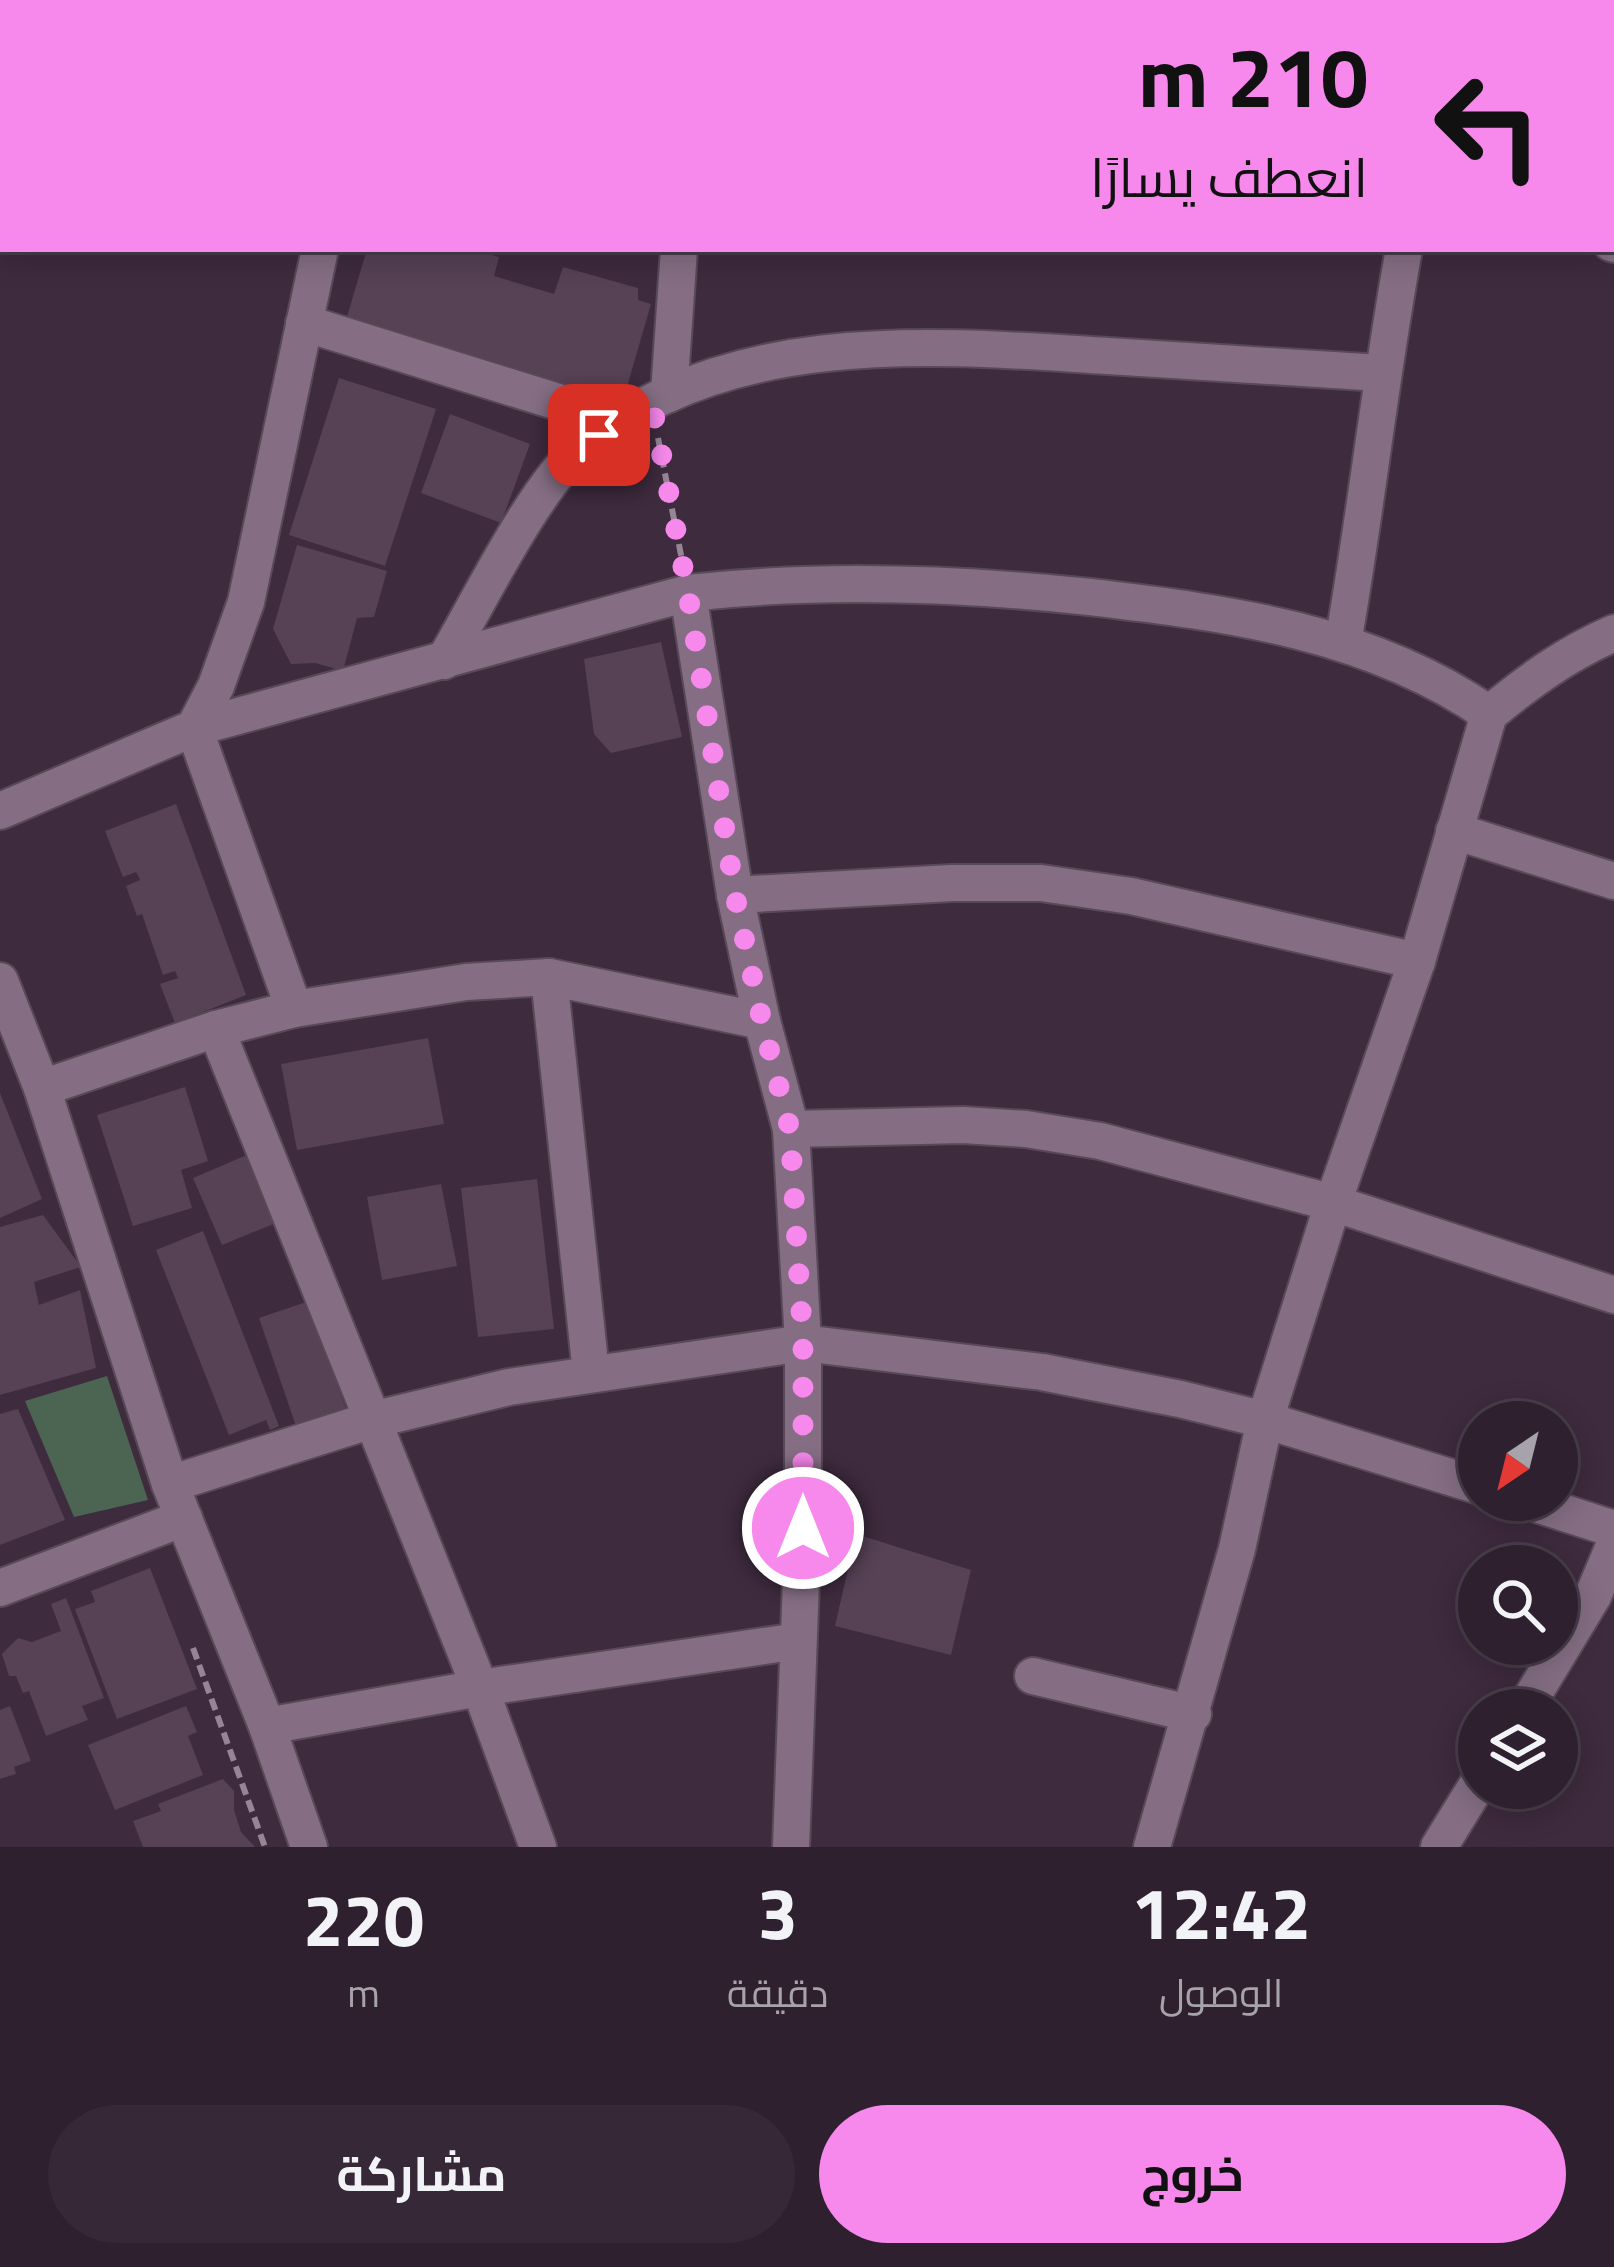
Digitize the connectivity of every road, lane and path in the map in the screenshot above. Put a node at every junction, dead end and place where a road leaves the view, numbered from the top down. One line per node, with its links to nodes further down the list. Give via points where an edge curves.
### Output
1 (319, 252): 4 (street)
2 (679, 252): 6 (street)
3 (1403, 252): 5 (street)
4 (304, 323): 7 (street); 13 (street, via 246,602)
5 (1381, 373): 6 (street, via 930,345 793,358 693,382); 10 (street)
6 (661, 399): 7 (street); 8 (path)
7 (619, 421): 11 (street, via 552,481)
8 (688, 593): 10 (street, via 886,583 1018,590 1162,605); 11 (street); 17 (street)
9 (1614, 633): 12 (street, via 1574,650)
10 (1343, 643): 12 (street, via 1401,663)
11 (444, 661): 13 (street)
12 (1489, 714): 15 (street)
13 (194, 728): 14 (street); 21 (street)
14 (0, 812)
15 (1454, 831): 16 (street); 18 (street)
16 (1614, 881)
17 (735, 895): 18 (street, via 1041,883); 22 (street)
18 (1417, 961): 26 (street)
19 (549, 977): 21 (street); 22 (street); 29 (street)
20 (0, 981): 24 (street)
21 (294, 1009): 23 (street)
22 (762, 1021): 25 (street)
23 (216, 1029): 24 (street); 30 (street)
24 (42, 1088): 33 (street)
25 (790, 1129): 26 (street, via 1026,1129); 28 (street)
26 (1333, 1203): 27 (street); 31 (street)
27 (1614, 1295)
28 (803, 1343): 29 (street); 31 (street, via 1042,1372); 39 (street)
29 (591, 1372): 30 (street)
30 (372, 1420): 33 (street); 41 (street)
31 (1265, 1420): 32 (street); 43 (street)
32 (1458, 1480)
33 (177, 1501): 37 (street); 44 (street)
34 (1578, 1517): 35 (street)
35 (1614, 1529)
36 (1614, 1546): 42 (street)
37 (0, 1588)
38 (189, 1638): 46 (path)
39 (798, 1641): 41 (street); 49 (street)
40 (1033, 1676): 43 (street)
41 (480, 1688): 44 (street); 48 (street)
42 (1537, 1689)
43 (1193, 1714): 50 (street)
44 (267, 1726): 47 (street)
45 (1462, 1809): 51 (street)
46 (266, 1847)
47 (309, 1847)
48 (538, 1847)
49 (790, 1847)
50 (1152, 1847)
51 (1439, 1847)

